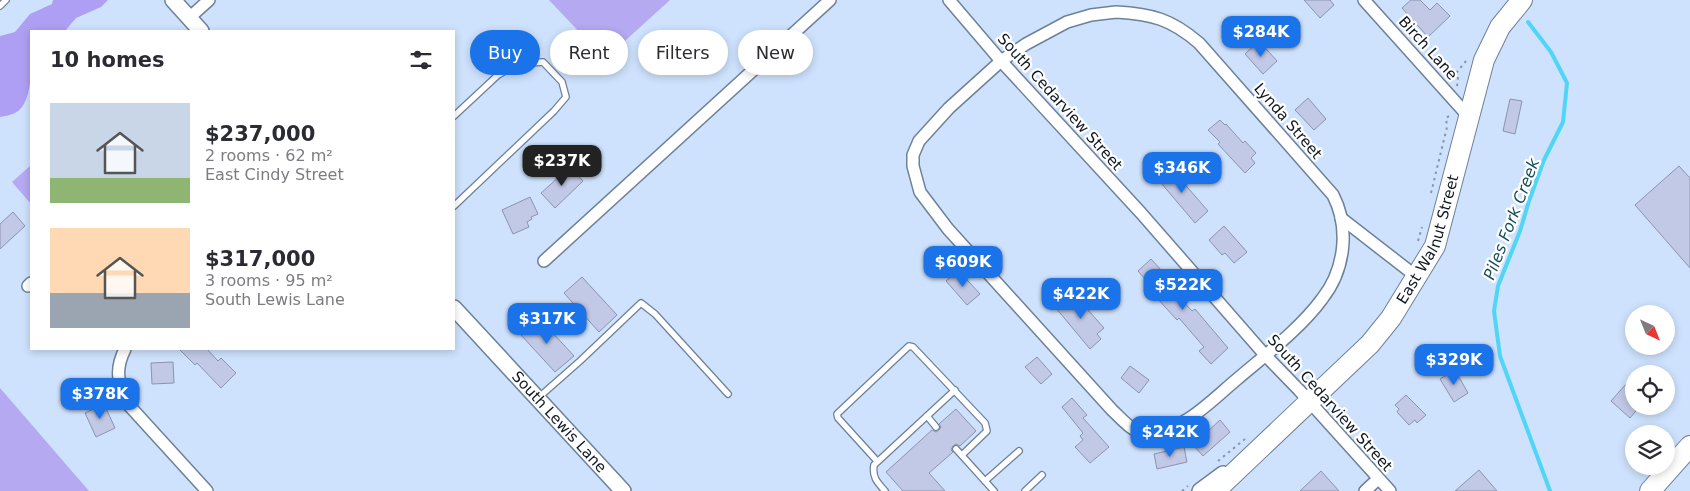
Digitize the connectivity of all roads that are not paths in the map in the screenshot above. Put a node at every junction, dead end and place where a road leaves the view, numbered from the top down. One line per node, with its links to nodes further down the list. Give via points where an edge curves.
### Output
1 (6, 0): 9 (lane)
2 (173, 0): 11 (street)
3 (209, 0): 11 (street)
4 (830, 0): 18 (street)
5 (949, 0): 13 (street, South Cedarview Street)
6 (1117, 0): 10 (street)
7 (1364, 0): 15 (street, Birch Lane)
8 (1522, 0): 15 (highway, East Walnut Street, via 1500,27 1484,60)
9 (0, 6)
10 (1116, 12): 13 (street, Lynda Street, via 1067,22); 17 (street, Lynda Street, via 1142,13 1163,20 1182,28 1199,43 1333,195)
11 (189, 18): 12 (street)
12 (200, 30)
13 (1001, 61): 22 (street, South Cedarview Street, via 1141,213); 22 (street, Lynda Street, via 949,108 919,141 913,155 920,192 948,230 1112,410 1137,433 1152,433 1181,424)
14 (455, 115): 16 (lane, via 498,75 517,64 543,62 562,82 566,97)
15 (1469, 117): 19 (highway, East Walnut Street, via 1435,246)
16 (455, 205)
17 (1341, 218): 19 (street); 22 (street, Lynda Street, via 1344,240 1341,258 1324,298)
18 (544, 261)
19 (1411, 272): 26 (highway, East Walnut Street, via 1391,318 1380,333)
20 (455, 309): 25 (street, South Lewis Lane)
21 (124, 350): 39 (street, via 118,363 125,401)
22 (1265, 355): 26 (street, South Cedarview Street)
23 (955, 390): 27 (lane); 33 (lane, via 985,423 987,431); 34 (lane, via 909,346 837,414)
24 (728, 394): 25 (lane, via 655,314 641,303)
25 (538, 398): 40 (street, South Lewis Lane)
26 (1310, 402): 29 (highway, East Walnut Street); 36 (street, South Cedarview Street)
27 (927, 416): 28 (lane); 34 (lane)
28 (936, 427)
29 (1269, 440): 38 (street, East Walnut Street); 44 (highway, East Walnut Street)
30 (1690, 446): 47 (highway)
31 (956, 449): 33 (lane)
32 (1019, 451): 37 (lane)
33 (962, 455): 37 (lane)
34 (877, 461): 41 (lane, via 872,472)
35 (1042, 475): 43 (lane)
36 (1378, 479): 45 (street); 46 (street, South Cedarview Street)
37 (986, 481): 42 (lane)
38 (1195, 488)
39 (207, 491)
40 (623, 491)
41 (885, 491)
42 (994, 491)
43 (1025, 491)
44 (1215, 491)
45 (1365, 491)
46 (1390, 491)
47 (1650, 491)

